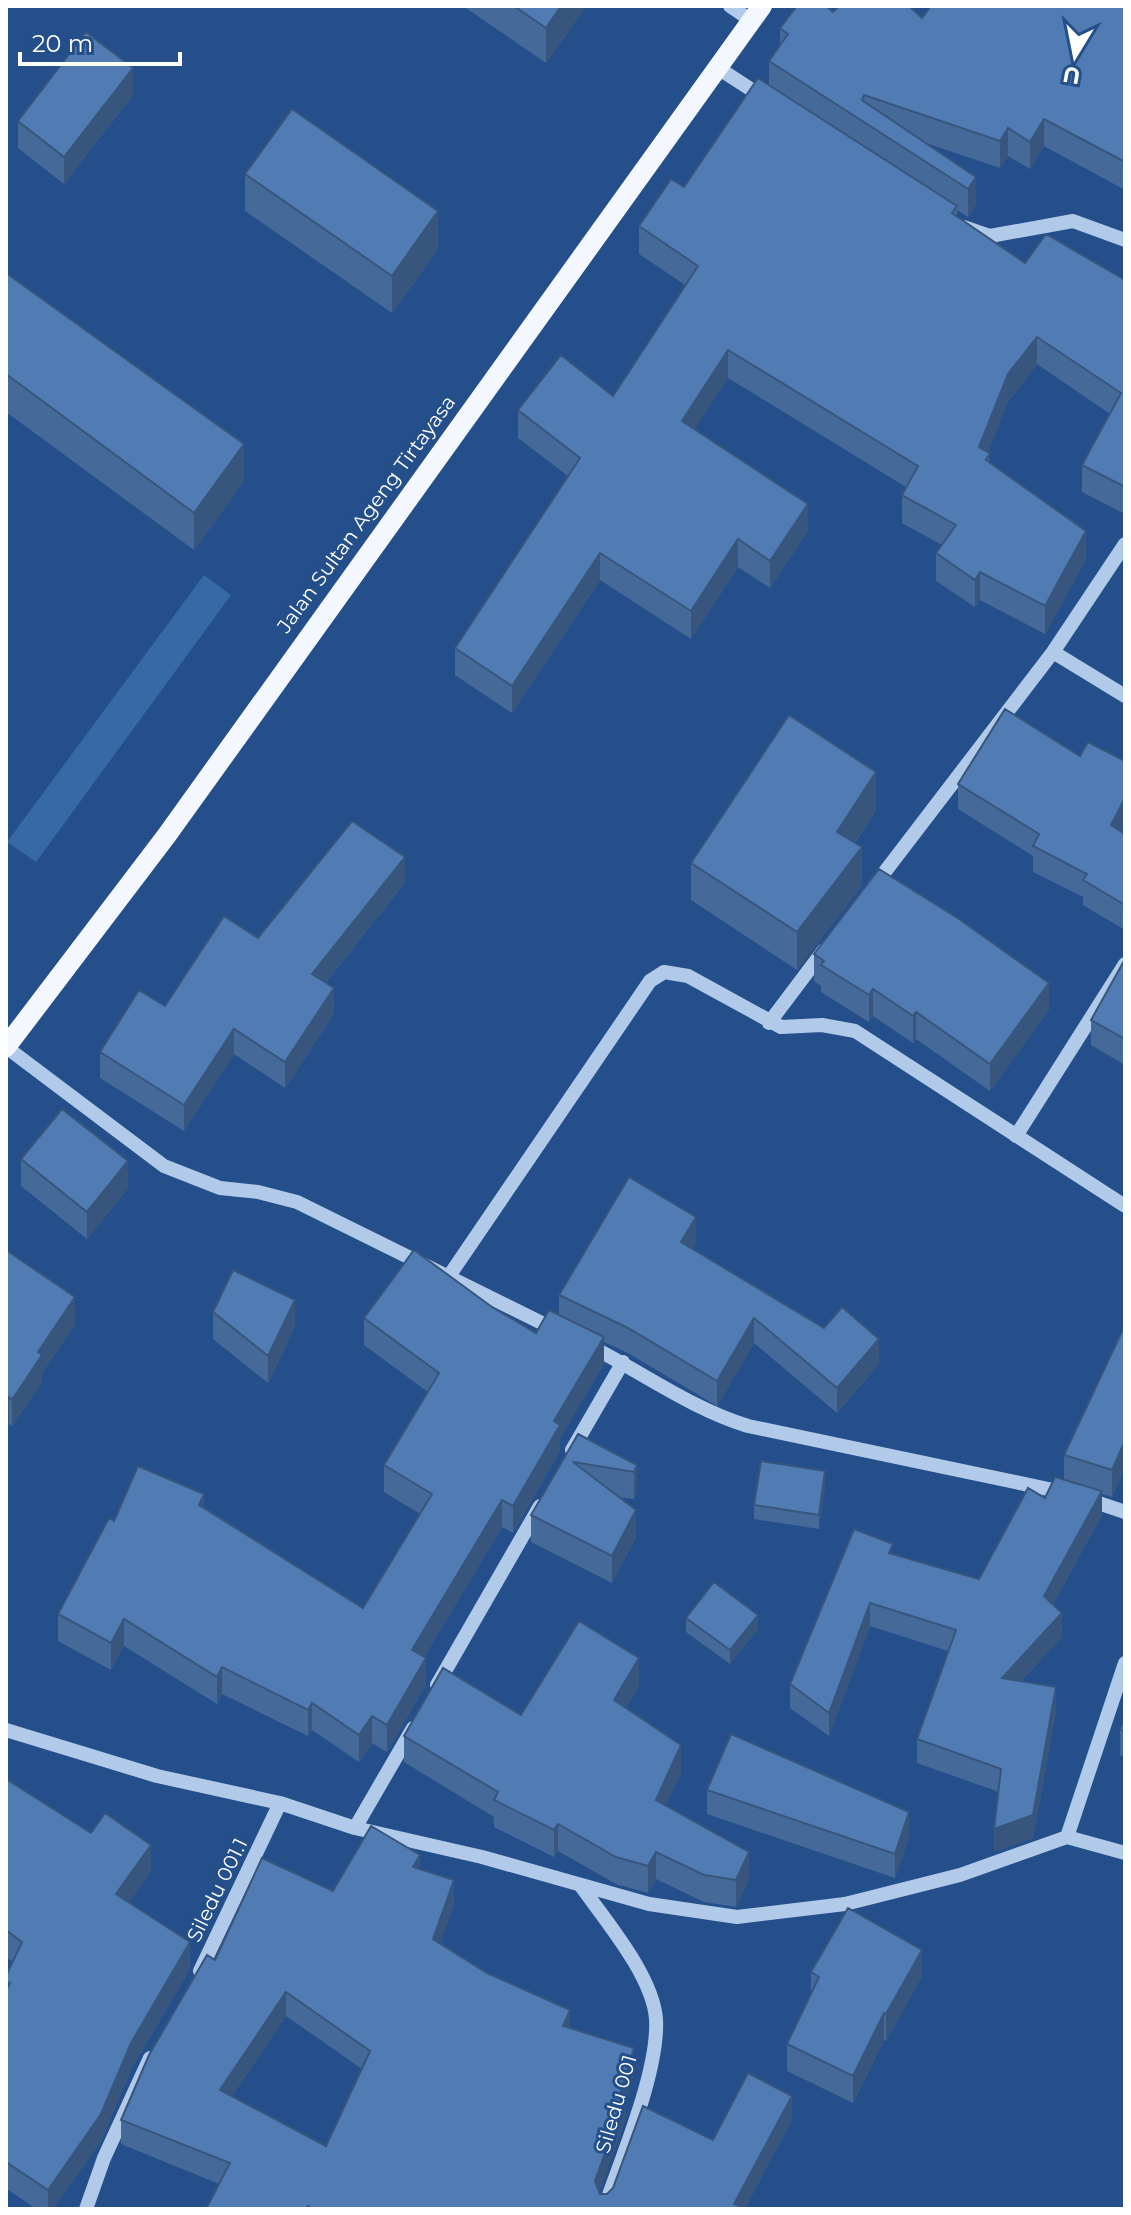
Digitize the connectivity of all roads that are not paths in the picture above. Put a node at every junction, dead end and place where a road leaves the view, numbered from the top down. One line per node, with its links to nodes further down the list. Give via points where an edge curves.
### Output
1 (730, 6): 2 (street)
2 (757, 14): 3 (main road, Jalan Sultan Ageng Tirtayasa)
3 (718, 68): 4 (street); 14 (main road, Jalan Sultan Ageng Tirtayasa, via 167,835)
4 (784, 110)
5 (954, 222): 6 (street, via 990,236 1073,221)
6 (1125, 240)
7 (1125, 544): 8 (street)
8 (1053, 652): 9 (street); 10 (street)
9 (1125, 696)
10 (864, 899)
11 (835, 936): 13 (street)
12 (1125, 964): 15 (street)
13 (769, 1023): 15 (street, via 855,1031); 17 (street, via 676,971 650,981)
14 (6, 1047): 17 (street, via 164,1166 220,1188 297,1202)
15 (1016, 1136): 16 (street)
16 (1125, 1206)
17 (449, 1276): 18 (street)
18 (623, 1362): 19 (street); 21 (street, via 708,1414 1072,1494)
19 (563, 1466)
20 (548, 1492): 23 (street)
21 (1125, 1512)
22 (1125, 1663): 28 (street)
23 (433, 1693)
24 (417, 1720): 27 (street)
25 (6, 1730): 26 (street, via 157,1776)
26 (280, 1803): 27 (street); 31 (street, Siledu 001.1)
27 (355, 1828): 30 (street)
28 (1067, 1837): 29 (street); 30 (street, via 960,1875 845,1904 737,1917 649,1904)
29 (1125, 1853)
30 (581, 1886): 34 (street, Siledu 001, via 649,1992 656,2019 650,2066)
31 (194, 1983)
32 (155, 2049): 33 (street)
33 (86, 2209)
34 (604, 2209)

